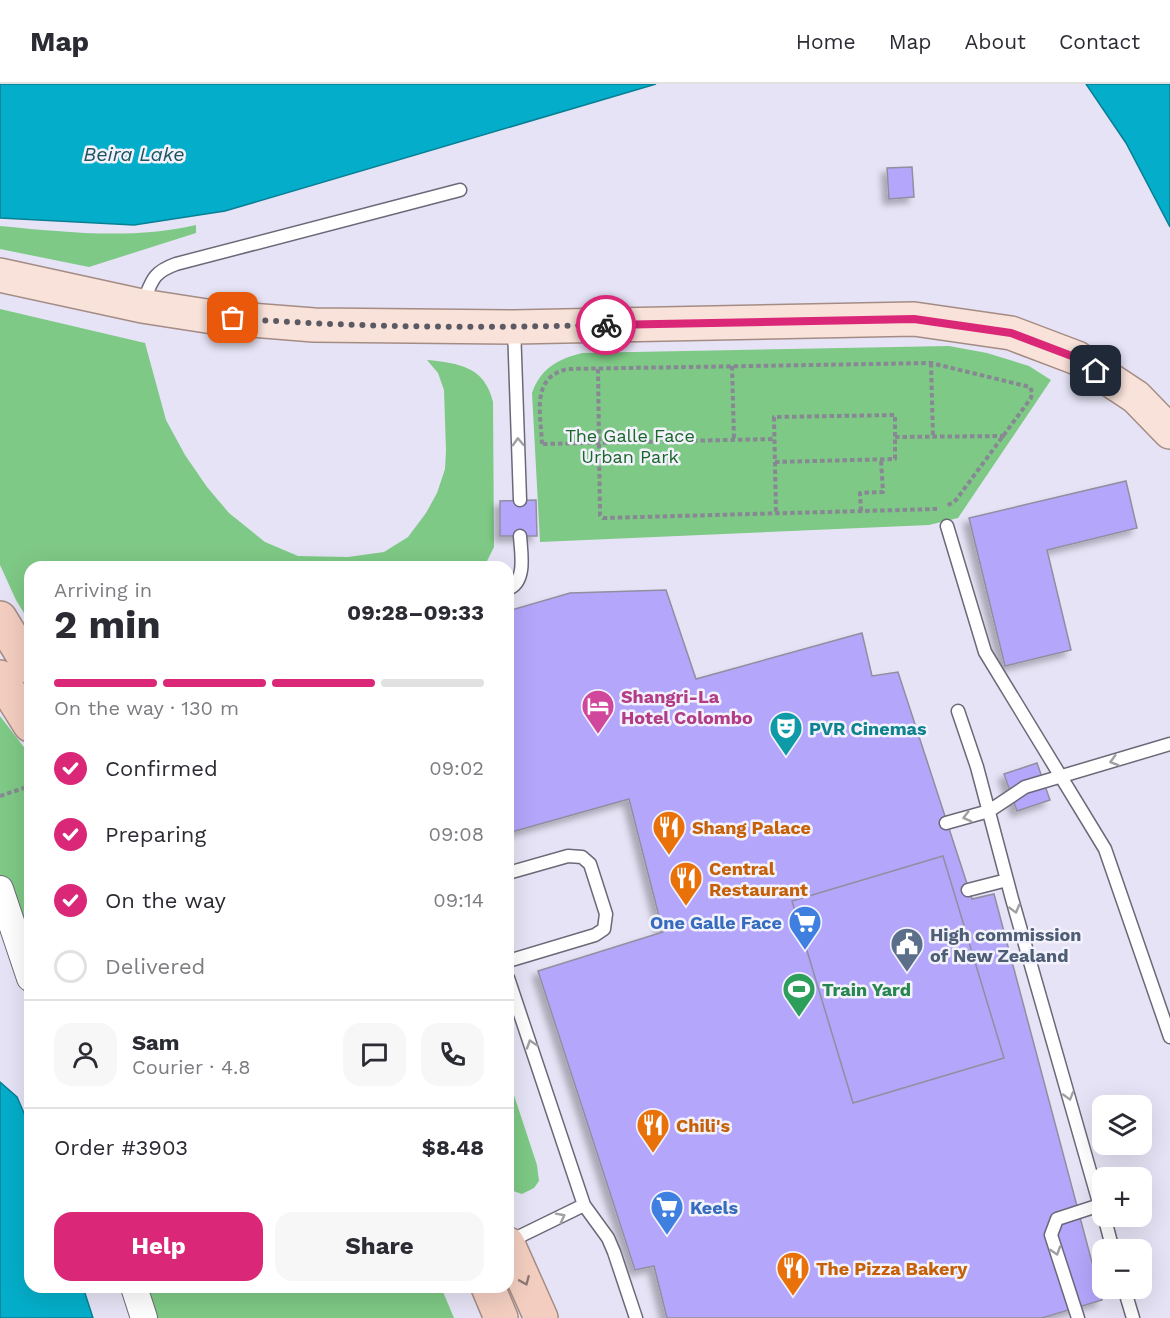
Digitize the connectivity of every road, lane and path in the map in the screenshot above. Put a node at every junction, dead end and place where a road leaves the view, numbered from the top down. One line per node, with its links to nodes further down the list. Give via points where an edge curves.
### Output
1 (460, 190): 3 (lane, via 162,269 155,275)
2 (0, 276): 3 (main road)
3 (142, 306): 4 (main road, via 213,317 314,325)
4 (514, 327): 8 (main road, via 914,319 1011,333 1077,358 1136,397); 14 (lane, one-way to 4)
5 (931, 363): 6 (path); 9 (path, via 1030,387 1032,399); 11 (path)
6 (732, 366): 7 (path); 13 (path)
7 (598, 369): 15 (path, via 557,371 542,384); 16 (path)
8 (1170, 432)
9 (1005, 436): 11 (path); 20 (path, via 949,505 934,510)
10 (895, 437): 11 (path); 12 (path, via 894,415 774,417); 17 (path, via 895,459)
11 (933, 437)
12 (774, 439): 13 (path); 18 (path)
13 (734, 440): 16 (path)
14 (518, 444): 15 (path); 19 (lane)
15 (542, 444): 16 (path)
16 (600, 444): 21 (path, via 603,518)
17 (881, 460): 18 (path); 20 (path, via 883,492 860,493)
18 (775, 462): 21 (path)
19 (519, 500)
20 (861, 512): 21 (path)
21 (776, 514)
22 (947, 526): 31 (lane, via 985,652)
23 (520, 536): 24 (lane, via 521,565)
24 (514, 586)
25 (0, 618): 26 (highway)
26 (24, 657)
27 (0, 677): 29 (highway)
28 (958, 711): 34 (lane)
29 (24, 715)
30 (1170, 744): 31 (lane, one-way to 31)
31 (1060, 777): 34 (lane, via 1025,787); 43 (lane, via 1106,849)
32 (24, 788): 33 (path)
33 (0, 796)
34 (989, 811): 35 (lane, one-way to 35); 37 (lane)
35 (946, 823)
36 (514, 871): 40 (lane, via 568,856 582,857 590,864 606,914 604,929 595,935)
37 (1007, 880): 39 (lane); 44 (lane, one-way to 44)
38 (0, 889): 41 (street)
39 (968, 890)
40 (514, 959)
41 (24, 960)
42 (514, 996): 45 (lane, one-way to 42)
43 (1170, 1037)
44 (1092, 1176)
45 (584, 1205): 47 (lane, one-way to 45); 55 (lane, via 608,1238)
46 (1092, 1213): 56 (lane, one-way to 56, via 1057,1219 1051,1235)
47 (514, 1240)
48 (514, 1257): 54 (highway, one-way to 54)
49 (136, 1293): 52 (street)
50 (491, 1293): 53 (highway)
51 (1127, 1299): 57 (lane)
52 (144, 1318)
53 (501, 1318)
54 (541, 1318)
55 (636, 1318)
56 (1078, 1318)
57 (1133, 1318)

